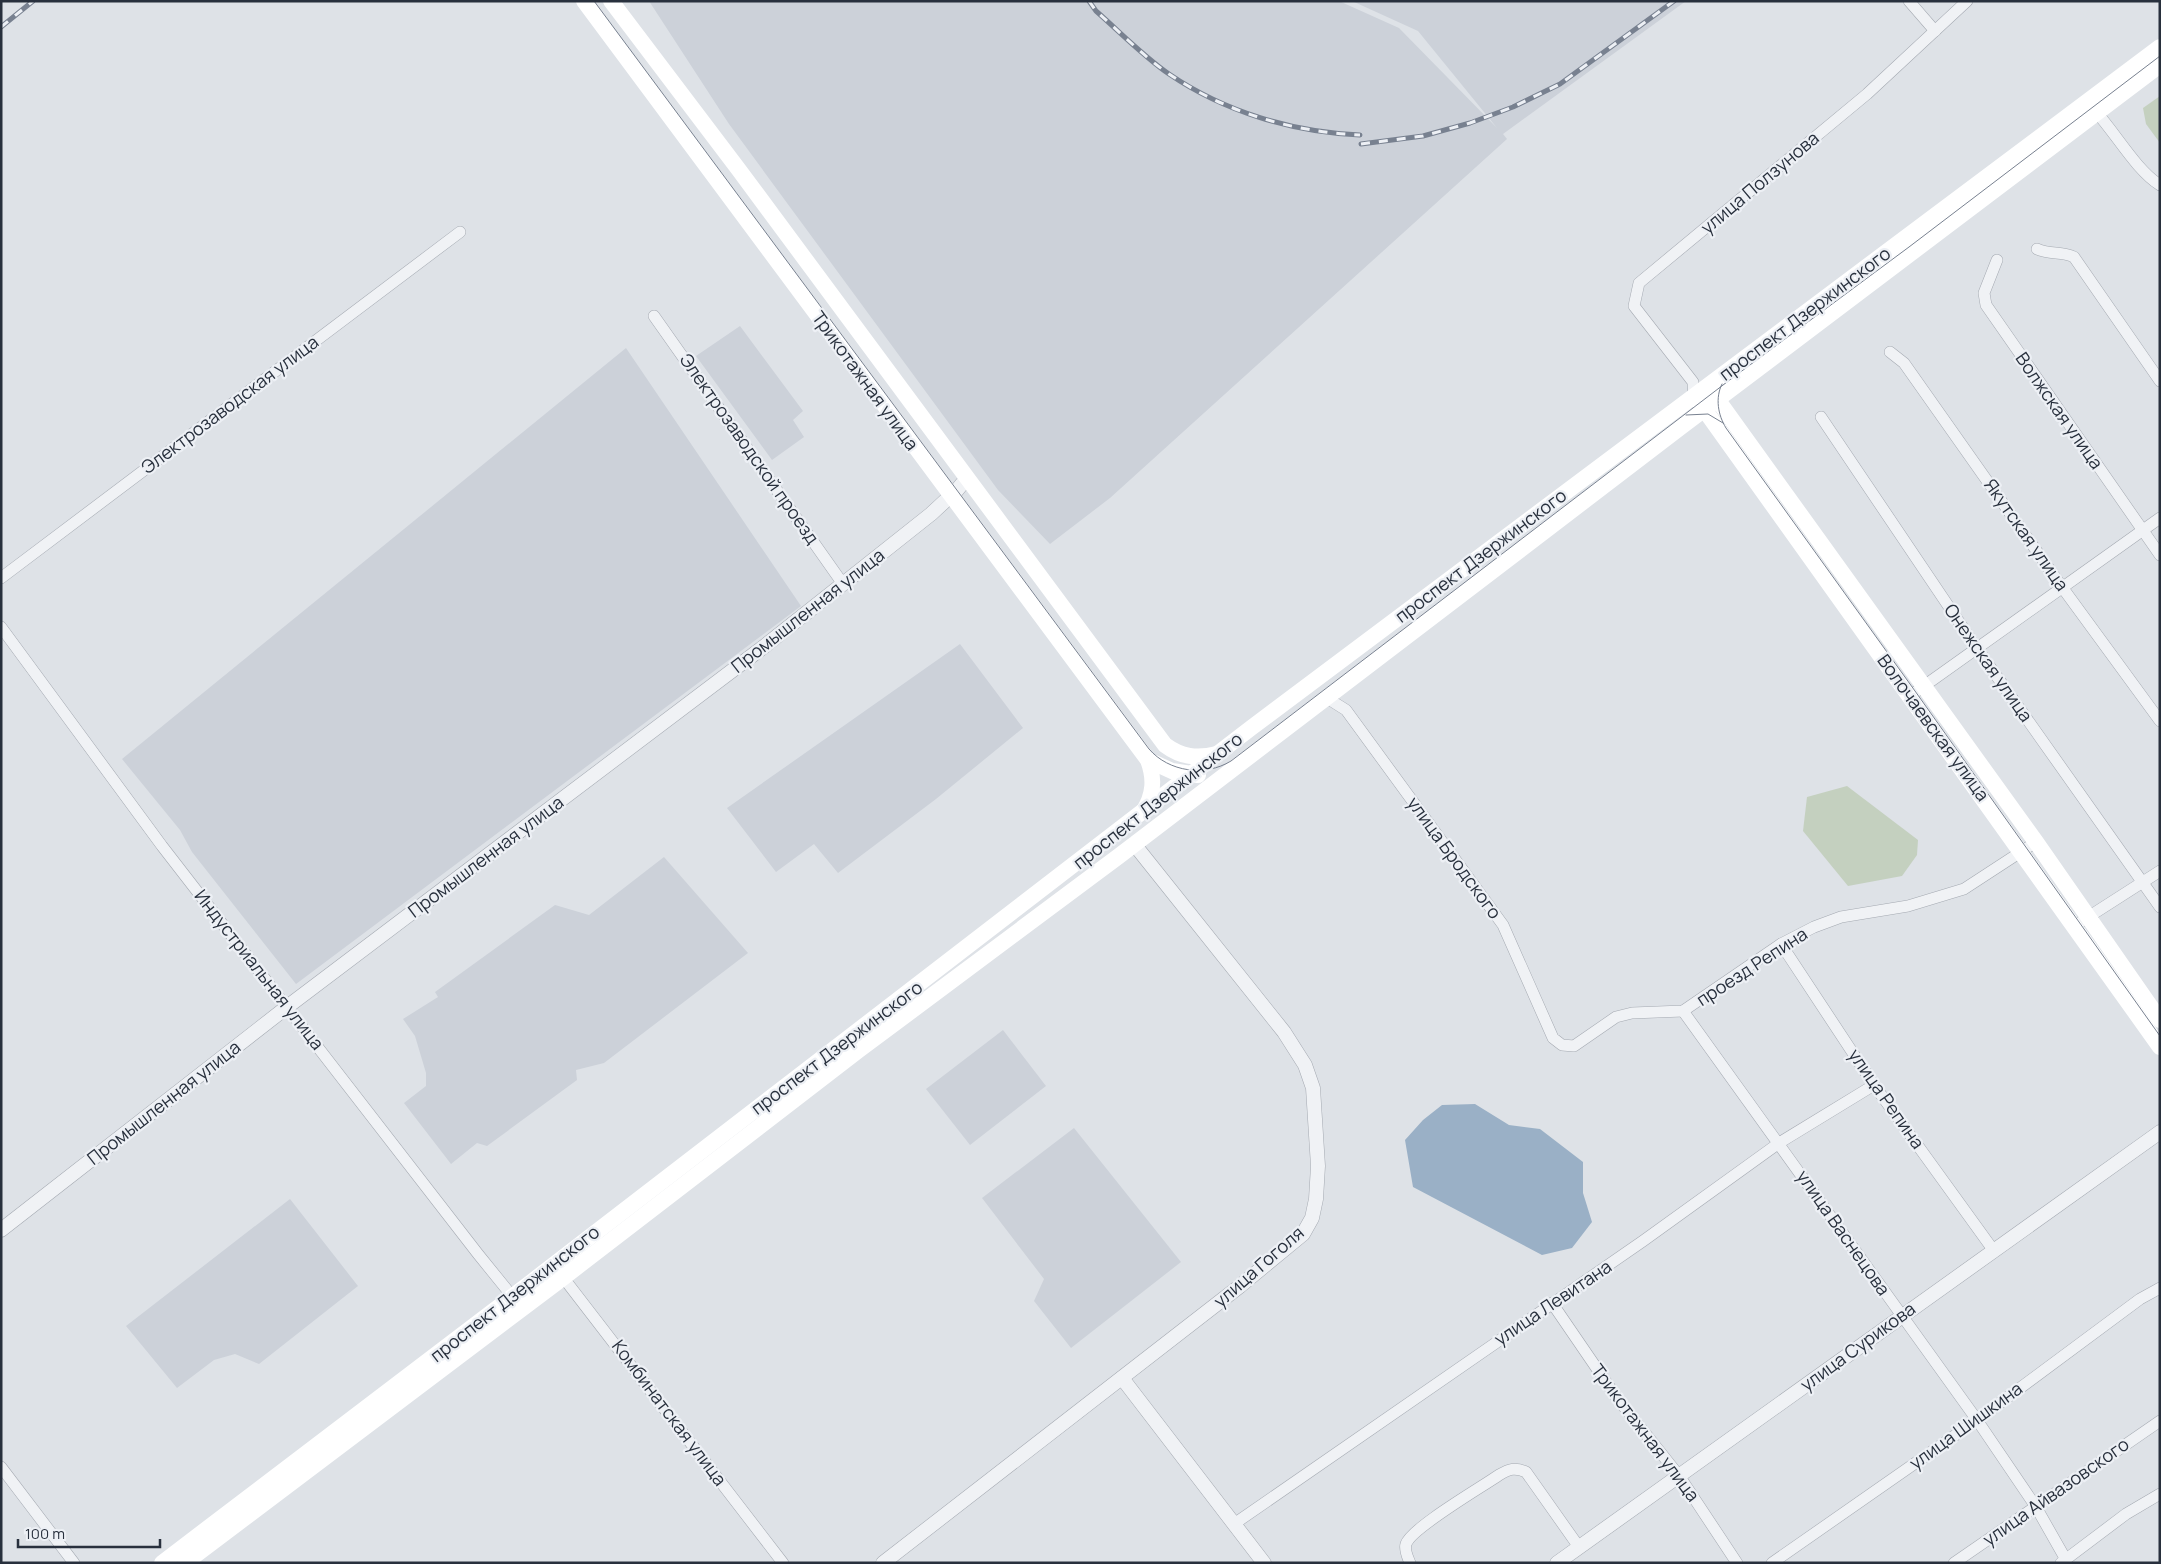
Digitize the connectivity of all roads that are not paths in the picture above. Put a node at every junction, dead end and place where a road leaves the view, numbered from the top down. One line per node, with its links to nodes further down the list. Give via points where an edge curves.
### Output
1 (584, 1): 21 (main road, Трикотажная улица)
2 (611, 1): 20 (main road, Трикотажная улица)
3 (1909, 1): 5 (street)
4 (1967, 1): 5 (street, улица Ползунова)
5 (1935, 31): 16 (street, улица Ползунова, via 1868,94 1639,283 1634,306)
6 (2160, 47): 8 (main road, проспект Дзержинского)
7 (2160, 65): 8 (main road, проспект Дзержинского)
8 (2092, 108): 9 (street, via 2149,179); 16 (main road, проспект Дзержинского); 17 (main road, проспект Дзержинского)
9 (2160, 185)
10 (460, 232): 25 (street, Электрозаводская улица)
11 (2037, 249): 15 (street, via 2048,254 2065,253 2074,257)
12 (1997, 260): 23 (street, Волжская улица, via 1984,293 1986,305)
13 (654, 316): 26 (street, Электрозаводской проезд)
14 (1890, 352): 27 (street, Якутская улица, via 1904,363)
15 (2160, 382)
16 (1698, 388): 17 (main road, Волочаевская улица); 18 (main road, Волочаевская улица); 35 (main road, проспект Дзержинского)
17 (1718, 400): 18 (main road, проспект Дзержинского); 30 (main road, Волочаевская улица)
18 (1704, 410): 31 (main road, Волочаевская улица); 32 (main road, проспект Дзержинского)
19 (1822, 417): 29 (street, Онежская улица)
20 (966, 479): 21 (street, Промышленная улица); 34 (main road, Трикотажная улица)
21 (951, 497): 26 (street, Промышленная улица); 36 (main road, Трикотажная улица)
22 (2160, 518): 23 (street)
23 (2142, 531): 24 (street, Волжская улица); 27 (street)
24 (2160, 555)
25 (1, 578)
26 (843, 584): 51 (street, Промышленная улица)
27 (2062, 587): 29 (street); 33 (street, Якутская улица)
28 (1, 627): 51 (street, Индустриальная улица, via 162,846)
29 (1976, 647): 30 (street); 47 (street, Онежская улица)
30 (1924, 685): 31 (street); 43 (main road, Волочаевская улица)
31 (1910, 696): 45 (main road, Волочаевская улица)
32 (1327, 698): 37 (main road, проспект Дзержинского); 54 (street, улица Бродского, via 1346,710 1503,925)
33 (2160, 722)
34 (1165, 745): 35 (main road, via 1190,757); 38 (main road)
35 (1219, 754): 39 (main road, проспект Дзержинского)
36 (1148, 760): 38 (main road); 41 (main road, via 1153,780 1151,799)
37 (1235, 768): 39 (main road, via 1207,776); 42 (main road, проспект Дзержинского)
38 (1172, 771): 39 (main road); 40 (main road)
39 (1192, 775): 40 (main road, проспект Дзержинского)
40 (1171, 791): 41 (main road, проспект Дзержинского); 42 (main road)
41 (1141, 815): 61 (main road, проспект Дзержинского)
42 (1155, 828): 44 (main road, проспект Дзержинского)
43 (2036, 842): 45 (street, проезд Репина); 49 (main road, Волочаевская улица)
44 (1134, 844): 62 (main road, проспект Дзержинского); 67 (street, улица Гоголя, via 1284,1032 1306,1065 1313,1088 1318,1166 1312,1218 1303,1234)
45 (2022, 851): 49 (main road, Волочаевская улица); 50 (street, проезд Репина, via 1964,889 1908,906 1841,917)
46 (2160, 871): 47 (street)
47 (2142, 883): 48 (street, Онежская улица); 49 (street)
48 (2160, 907)
49 (2081, 922): 53 (main road, Волочаевская улица); 55 (main road, Волочаевская улица)
50 (1781, 944): 52 (street, проезд Репина); 56 (street, улица Репина)
51 (287, 1007): 59 (street, Промышленная улица); 64 (street, Индустриальная улица)
52 (1683, 1011): 54 (street, проезд Репина, via 1632,1013 1616,1017 1574,1046 1562,1045); 58 (street, улица Васнецова)
53 (2160, 1020)
54 (1552, 1038)
55 (2160, 1046)
56 (1874, 1085): 58 (street, улица Левитана); 60 (street, улица Репина)
57 (2160, 1132): 60 (street, улица Сурикова)
58 (1779, 1143): 65 (street, улица Левитана, via 1643,1242); 66 (street, улица Васнецова)
59 (1, 1230)
60 (1994, 1250): 66 (street, улица Сурикова)
61 (553, 1264): 62 (street, Комбинатская улица); 64 (main road, проспект Дзержинского)
62 (564, 1277): 64 (main road, проспект Дзержинского); 80 (street, Комбинатская улица)
63 (2160, 1288): 68 (street, улица Шишкина, via 2140,1299)
64 (518, 1302): 78 (main road, проспект Дзержинского); 79 (main road, проспект Дзержинского)
65 (1552, 1303): 71 (street, Трикотажная улица, via 1617,1398); 74 (street, улица Левитана)
66 (1902, 1316): 68 (street, улица Васнецова); 71 (street, улица Сурикова)
67 (1122, 1378): 74 (street); 81 (street, улица Гоголя)
68 (1977, 1420): 73 (street, улица Васнецова); 86 (street, улица Шишкина)
69 (2160, 1422): 73 (street, улица Айвазовского)
70 (1, 1467): 77 (street)
71 (1680, 1477): 75 (street, улица Сурикова); 85 (street, Трикотажная улица)
72 (2160, 1494): 76 (street, via 2126,1514)
73 (2036, 1507): 76 (street, улица Васнецова); 87 (street, улица Айвазовского)
74 (1234, 1524): 82 (street)
75 (1579, 1547): 83 (street, via 1526,1472 1517,1468 1499,1475 1417,1530 1406,1543); 84 (street, улица Сурикова)
76 (2063, 1560)
77 (74, 1563)
78 (162, 1563)
79 (185, 1563)
80 (784, 1563)
81 (883, 1563)
82 (1264, 1563)
83 (1410, 1563)
84 (1557, 1563)
85 (1737, 1563)
86 (1772, 1563)
87 (1954, 1563)

